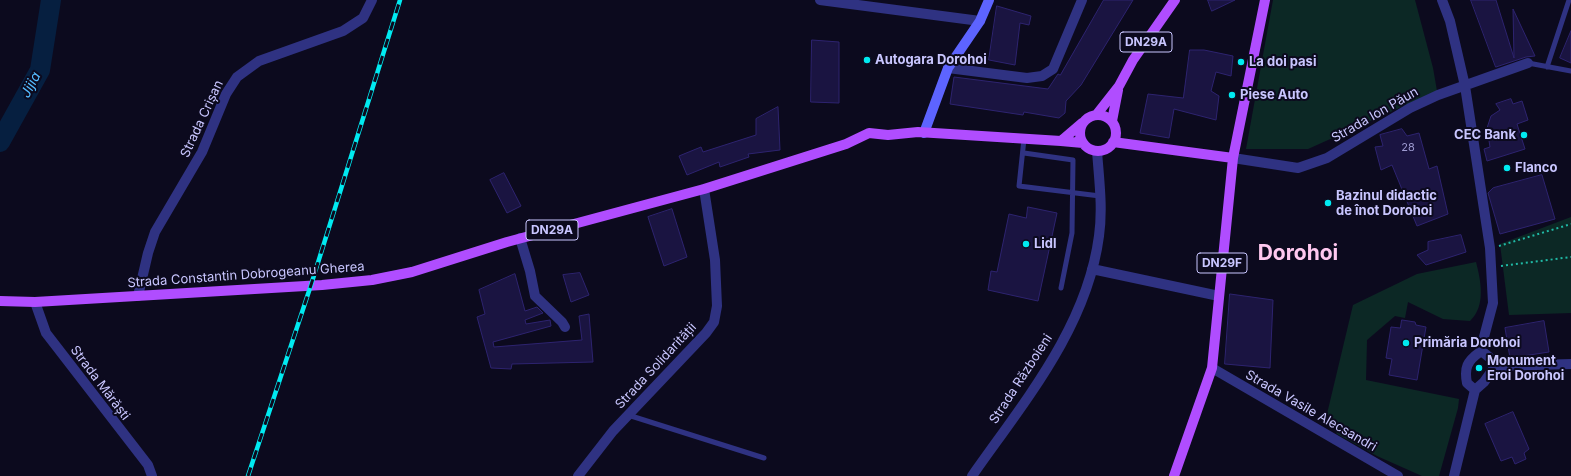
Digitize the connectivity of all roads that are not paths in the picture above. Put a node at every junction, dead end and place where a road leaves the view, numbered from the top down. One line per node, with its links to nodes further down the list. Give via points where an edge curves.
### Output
1 (372, 0): 33 (street, Strada Crișan, via 363,18 343,31 259,61 237,77 226,94 202,152 155,232)
2 (820, 0): 9 (street)
3 (989, 0): 9 (street)
4 (1082, 0): 12 (street, via 1053,69 1042,76 1027,78)
5 (1175, 0): 14 (main road, DN29A)
6 (1265, 0): 26 (main road, DN29F)
7 (1442, 0): 15 (street, via 1450,21)
8 (1569, 0): 11 (lane)
9 (980, 21): 12 (street)
10 (1528, 63): 11 (lane); 15 (street, Strada Ion Păun)
11 (1547, 67): 13 (lane)
12 (948, 68): 19 (street)
13 (1571, 71)
14 (1118, 86): 16 (main road, DN29A); 17 (main road, DN29A)
15 (1466, 86): 26 (street, Strada Ion Păun, via 1410,108 1327,158 1298,168); 38 (street, via 1490,248 1493,303)
16 (1097, 114): 17 (main road); 18 (main road)
17 (1112, 121): 22 (main road, via 1116,129)
18 (1082, 123): 21 (main road); 23 (main road, via 1080,134)
19 (924, 133): 20 (main road, Strada Constantin Dobrogeanu Gherea / DN29A); 27 (main road, Strada Constantin Dobrogeanu Gherea / DN29A, via 869,134 846,144)
20 (1024, 139): 21 (main road, Strada Constantin Dobrogeanu Gherea / DN29A); 25 (lane)
21 (1061, 141): 23 (main road, Strada Constantin Dobrogeanu Gherea / DN29A)
22 (1113, 142): 24 (main road, via 1105,149); 26 (main road)
23 (1083, 144): 24 (main road)
24 (1097, 151): 29 (street, Strada Războieni)
25 (1024, 153): 28 (lane, via 1073,160); 28 (lane, via 1019,186)
26 (1232, 158): 34 (main road, DN29F)
27 (704, 189): 30 (main road, Strada Constantin Dobrogeanu Gherea / DN29A); 43 (street, Strada Solidarității, via 715,260 717,306 714,322)
28 (1073, 194): 29 (lane); 32 (lane, via 1072,233)
29 (1100, 196): 31 (street, Strada Războieni, via 1099,234)
30 (520, 238): 33 (main road, Strada Constantin Dobrogeanu Gherea / DN29A, via 412,272 372,280); 37 (street, via 535,296)
31 (1092, 269): 34 (street); 47 (street, Strada Războieni, via 1082,300 1055,356)
32 (1061, 288)
33 (138, 296): 36 (main road, Strada Constantin Dobrogeanu Gherea / DN29A)
34 (1219, 296): 41 (main road, DN29F)
35 (0, 301): 36 (main road, DN29A)
36 (35, 302): 45 (street, Strada Mărăști, via 46,333 148,465)
37 (565, 327)
38 (1480, 352): 40 (street); 42 (street, via 1469,359 1465,372 1467,383)
39 (1571, 364): 40 (street)
40 (1500, 366): 42 (street, via 1494,368)
41 (1212, 368): 48 (main road, DN29F); 49 (street, Strada Vasile Alecsandri)
42 (1475, 390): 50 (street)
43 (628, 415): 44 (lane); 46 (street, Strada Solidarității, via 595,452)
44 (764, 458)
45 (152, 476)
46 (578, 476)
47 (972, 476)
48 (1174, 476)
49 (1398, 476)
50 (1454, 476)

